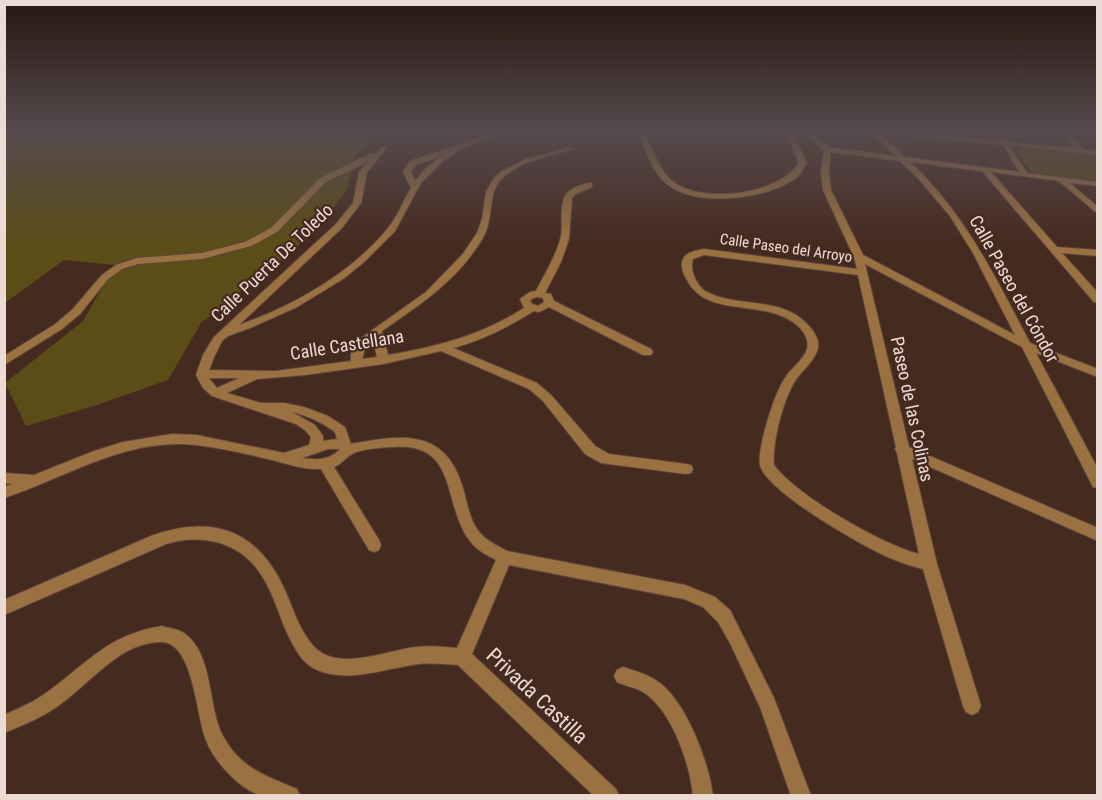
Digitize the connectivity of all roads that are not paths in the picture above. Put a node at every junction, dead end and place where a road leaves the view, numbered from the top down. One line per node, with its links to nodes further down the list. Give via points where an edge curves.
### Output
1 (344, 169): 36 (street, Calle Puerta De Toledo, via 323,180 274,230 248,244 119,267 58,327)
2 (365, 169): 28 (street, Calle Puerta De Toledo, via 357,203 339,226)
3 (409, 169): 17 (street, via 408,177)
4 (429, 169): 17 (street)
5 (510, 169): 29 (street, via 495,180 485,224 466,255 437,287)
6 (661, 169): 7 (street, via 677,188 722,195 765,190 796,177)
7 (802, 169)
8 (825, 169): 21 (street, Paseo de las Colinas, via 827,190)
9 (914, 169): 32 (street, Calle Paseo del Cóndor, via 953,215 978,253)
10 (980, 169): 12 (street)
11 (1021, 169): 13 (street)
12 (985, 170): 13 (street); 19 (street)
13 (1025, 175): 14 (street)
14 (1062, 180): 15 (street); 18 (street)
15 (1098, 184)
16 (589, 185): 23 (street, via 568,197 565,239)
17 (414, 187): 27 (street, via 402,216 373,250 338,277)
18 (1098, 212)
19 (1056, 250): 20 (street); 24 (street)
20 (1098, 253)
21 (859, 257): 22 (street, Paseo de las Colinas); 32 (street, Calle Paseo del Arroyo)
22 (864, 273): 46 (street, Paseo de las Colinas); 57 (street, Calle Paseo del Arroyo, via 704,252 687,261 697,290 712,299 782,312 804,326 810,337 812,351 788,382 766,455 779,482 849,529 890,551)
23 (539, 294): 25 (street, via 549,298); 26 (street, via 525,299)
24 (1098, 300)
25 (549, 303): 26 (street, Calle Castellana, via 539,309); 34 (street)
26 (531, 308): 31 (street, Calle Castellana)
27 (272, 315): 28 (street); 30 (street)
28 (242, 316): 30 (street, Calle Puerta De Toledo)
29 (377, 332): 35 (street); 38 (street, via 361,343)
30 (224, 333): 40 (street, Calle Puerta De Toledo, via 209,355)
31 (475, 337): 33 (street, Calle Castellana); 37 (street)
32 (1028, 346): 39 (street, Calle Paseo del Arroyo); 52 (street, Calle Paseo del Cóndor)
33 (442, 348): 35 (street, Calle Castellana); 37 (street)
34 (647, 352)
35 (383, 360): 38 (street, Calle Castellana)
36 (4, 361)
37 (474, 363): 49 (street, via 533,386 590,450 606,459)
38 (356, 364): 41 (street, Calle Castellana)
39 (1098, 373)
40 (202, 375): 41 (street, Calle Castellana); 42 (street)
41 (256, 375): 42 (street, Calle Castellana)
42 (216, 393): 43 (street)
43 (263, 407): 44 (street, via 279,405 328,421 341,430); 45 (street, via 311,426 317,436)
44 (345, 447): 45 (street, via 328,444); 48 (street, via 344,456); 56 (street, via 417,443 440,455 450,469 474,535)
45 (315, 448): 47 (street)
46 (901, 449): 54 (street); 57 (street, Paseo de las Colinas)
47 (285, 458): 48 (street); 51 (street, via 196,440 159,439 108,452)
48 (325, 464): 55 (street)
49 (686, 469)
50 (4, 478): 51 (street)
51 (38, 479): 53 (street)
52 (1098, 483)
53 (4, 493)
54 (1098, 535)
55 (374, 545)
56 (505, 557): 59 (street); 66 (street, via 685,592 709,602 724,616 768,704)
57 (929, 564): 61 (street, Paseo de las Colinas)
58 (4, 608): 59 (street, Privada Castilla, via 147,545 186,533 216,535 247,547 268,570 302,644 316,660 338,668 409,656)
59 (462, 657): 64 (street, Privada Castilla)
60 (623, 676): 65 (street, via 656,691 669,708 703,780)
61 (972, 706)
62 (4, 724): 63 (street, via 48,702 117,648 159,634 177,638 190,649 199,669 215,742 247,778)
63 (290, 795)
64 (609, 795)
65 (703, 795)
66 (801, 795)

